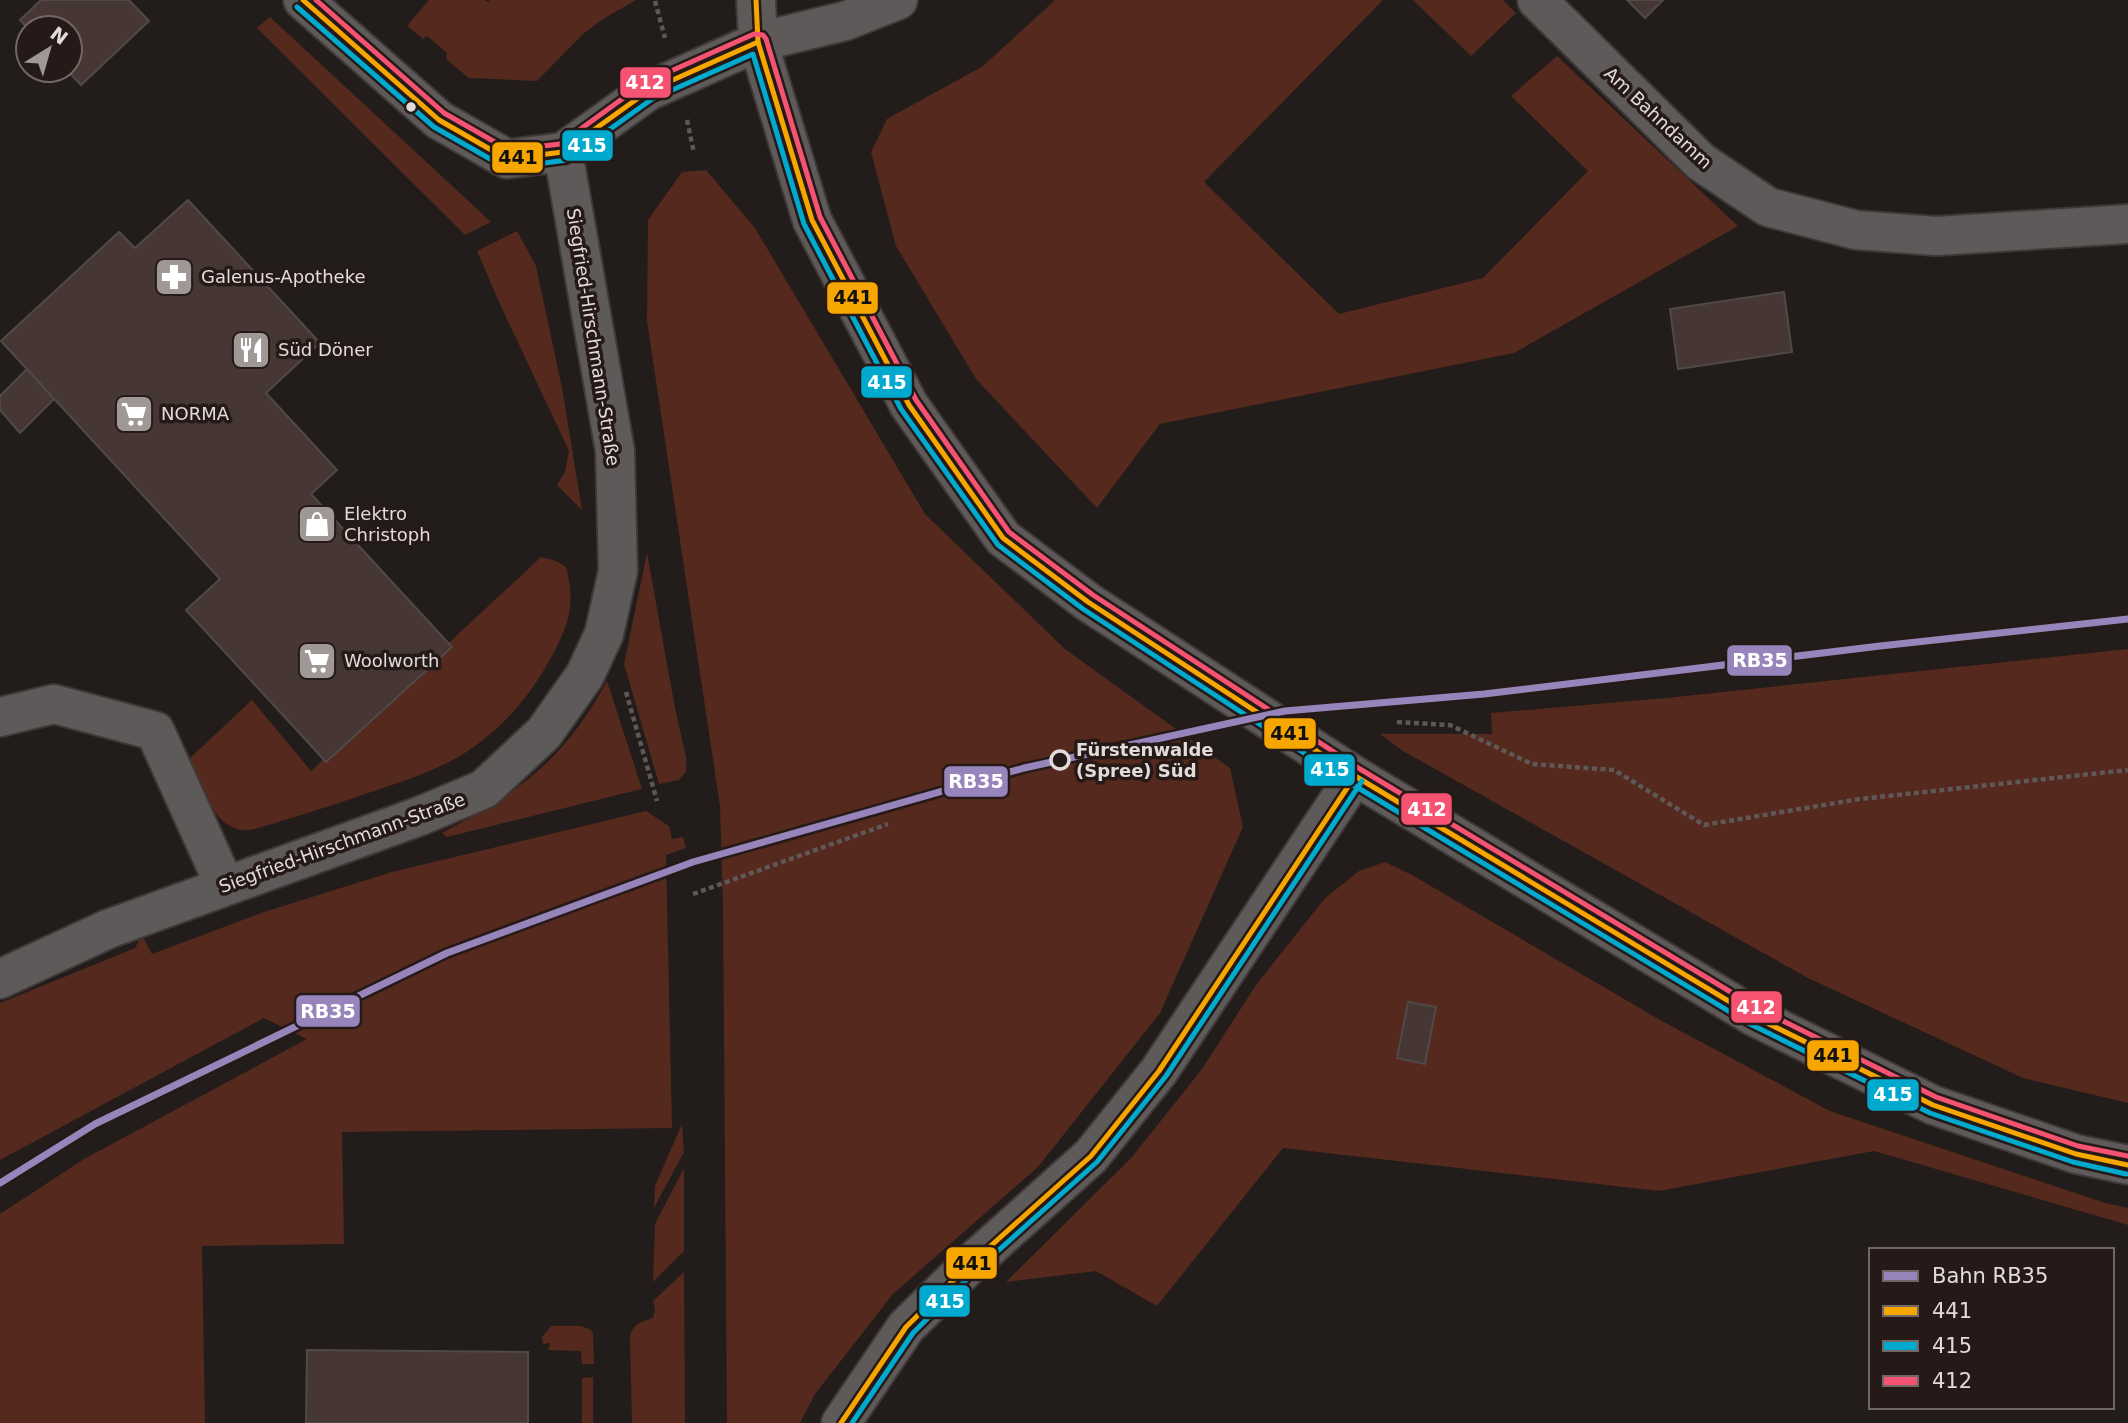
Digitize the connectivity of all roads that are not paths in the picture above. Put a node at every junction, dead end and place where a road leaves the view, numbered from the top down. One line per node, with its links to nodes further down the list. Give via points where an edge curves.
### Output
1 (303, 0): 6 (street, via 439,120 507,159)
2 (756, 0): 5 (street)
3 (898, 0): 5 (street, via 845,21)
4 (1537, 0): 7 (street, Am Bahndamm, via 1701,162 1768,207 1856,230 1936,236)
5 (758, 42): 6 (street, via 648,91); 9 (street, via 812,220 909,405 1003,538 1088,602)
6 (563, 152): 10 (street, Siegfried-Hirschmann-Straße, via 615,451 618,571 604,634 585,675 544,733 484,789)
7 (2128, 224)
8 (0, 717): 10 (street, via 54,704 155,731)
9 (1355, 776): 12 (street, via 1755,1017 1933,1105 2076,1154); 13 (street, via 1159,1071 1091,1156 906,1327)
10 (225, 886): 11 (street, Siegfried-Hirschmann-Straße, via 108,929)
11 (0, 979)
12 (2128, 1165)
13 (841, 1423)

